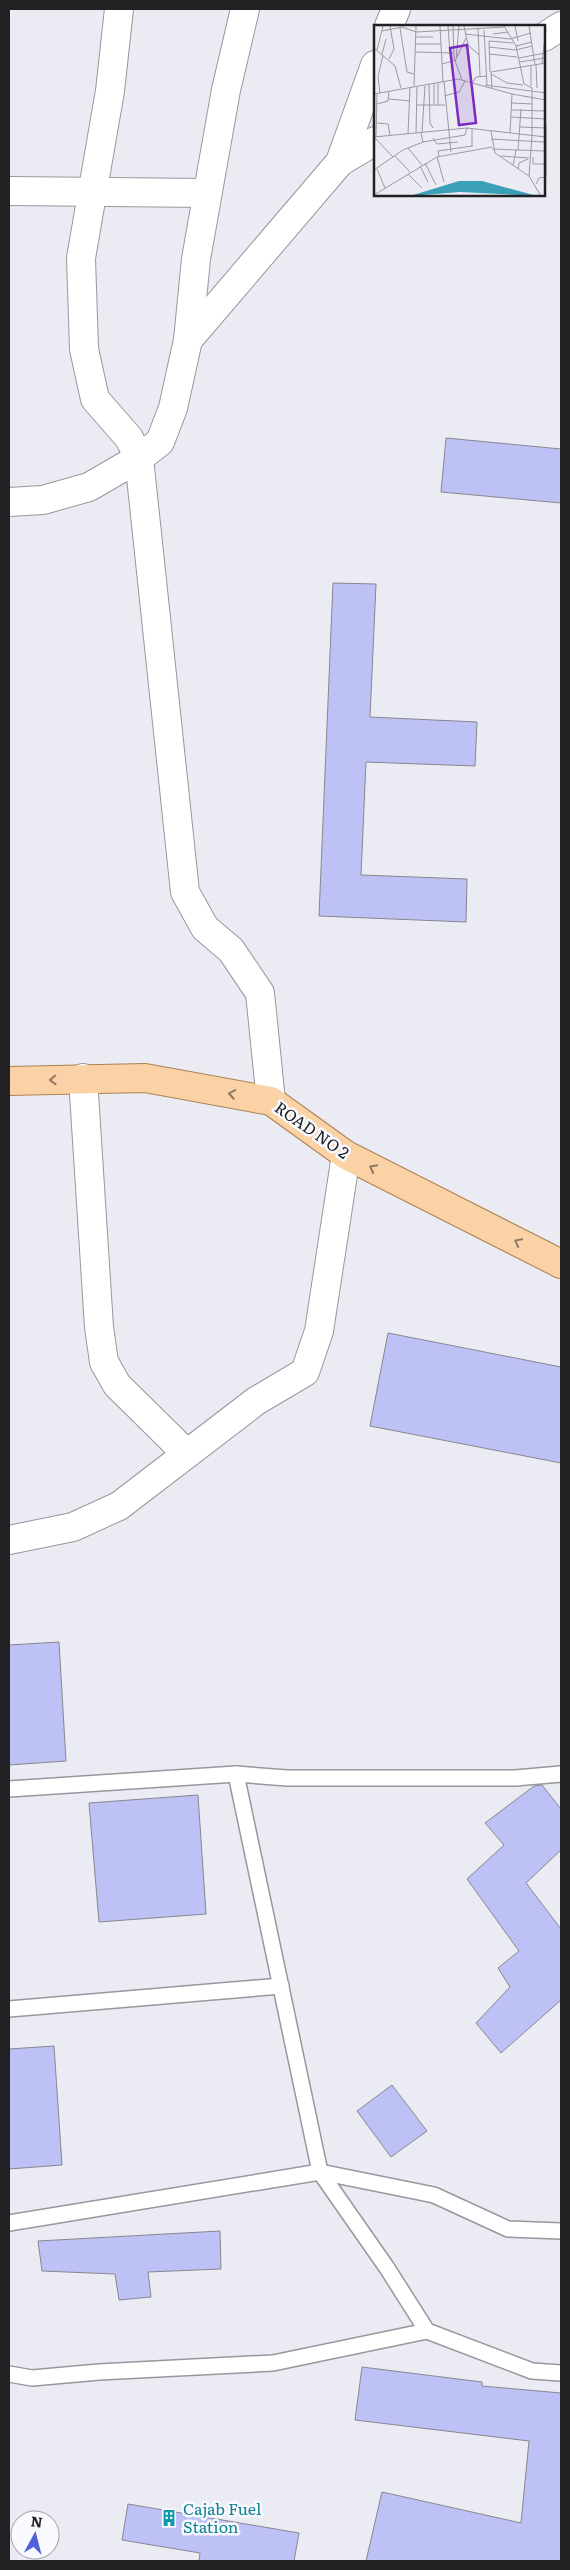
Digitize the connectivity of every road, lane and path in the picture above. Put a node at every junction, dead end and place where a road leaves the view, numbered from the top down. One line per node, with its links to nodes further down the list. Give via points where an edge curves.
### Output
1 (119, 9): 11 (street, via 110,92)
2 (245, 9): 12 (street)
3 (396, 9): 4 (street)
4 (389, 25)
5 (561, 26): 6 (street)
6 (545, 36)
7 (374, 68): 9 (street)
8 (374, 142): 9 (street)
9 (340, 162): 13 (street)
10 (9, 191): 11 (street)
11 (92, 191): 12 (street); 14 (street, via 81,258 84,349 95,399 129,438)
12 (207, 193): 13 (street)
13 (188, 340): 14 (street, via 173,408 163,435 154,448)
14 (139, 458): 15 (street, via 89,487 43,500); 18 (street, via 185,892 206,928 231,950 260,993)
15 (9, 502)
16 (83, 1078): 17 (main road, ROAD NO 2, one-way to 17); 18 (main road, ROAD NO 2, one-way to 16, via 144,1078); 21 (street, via 104,1362 117,1385)
17 (9, 1082)
18 (271, 1101): 19 (main road, ROAD NO 2)
19 (346, 1155): 20 (main road, ROAD NO 2, one-way to 19); 21 (street, via 319,1331 305,1372 256,1401)
20 (561, 1264)
21 (187, 1454): 22 (street, via 119,1506 73,1527)
22 (9, 1540)
23 (236, 1774): 24 (lane, via 287,1778 515,1778); 25 (lane); 26 (lane)
24 (561, 1774)
25 (9, 1789)
26 (281, 1986): 27 (lane); 28 (lane)
27 (9, 2010)
28 (320, 2172): 29 (lane); 30 (lane, via 434,2195 508,2229); 31 (lane)
29 (9, 2223)
30 (561, 2231)
31 (427, 2331): 32 (lane, via 532,2371); 33 (lane, via 273,2363 32,2378)
32 (561, 2373)
33 (9, 2374)

